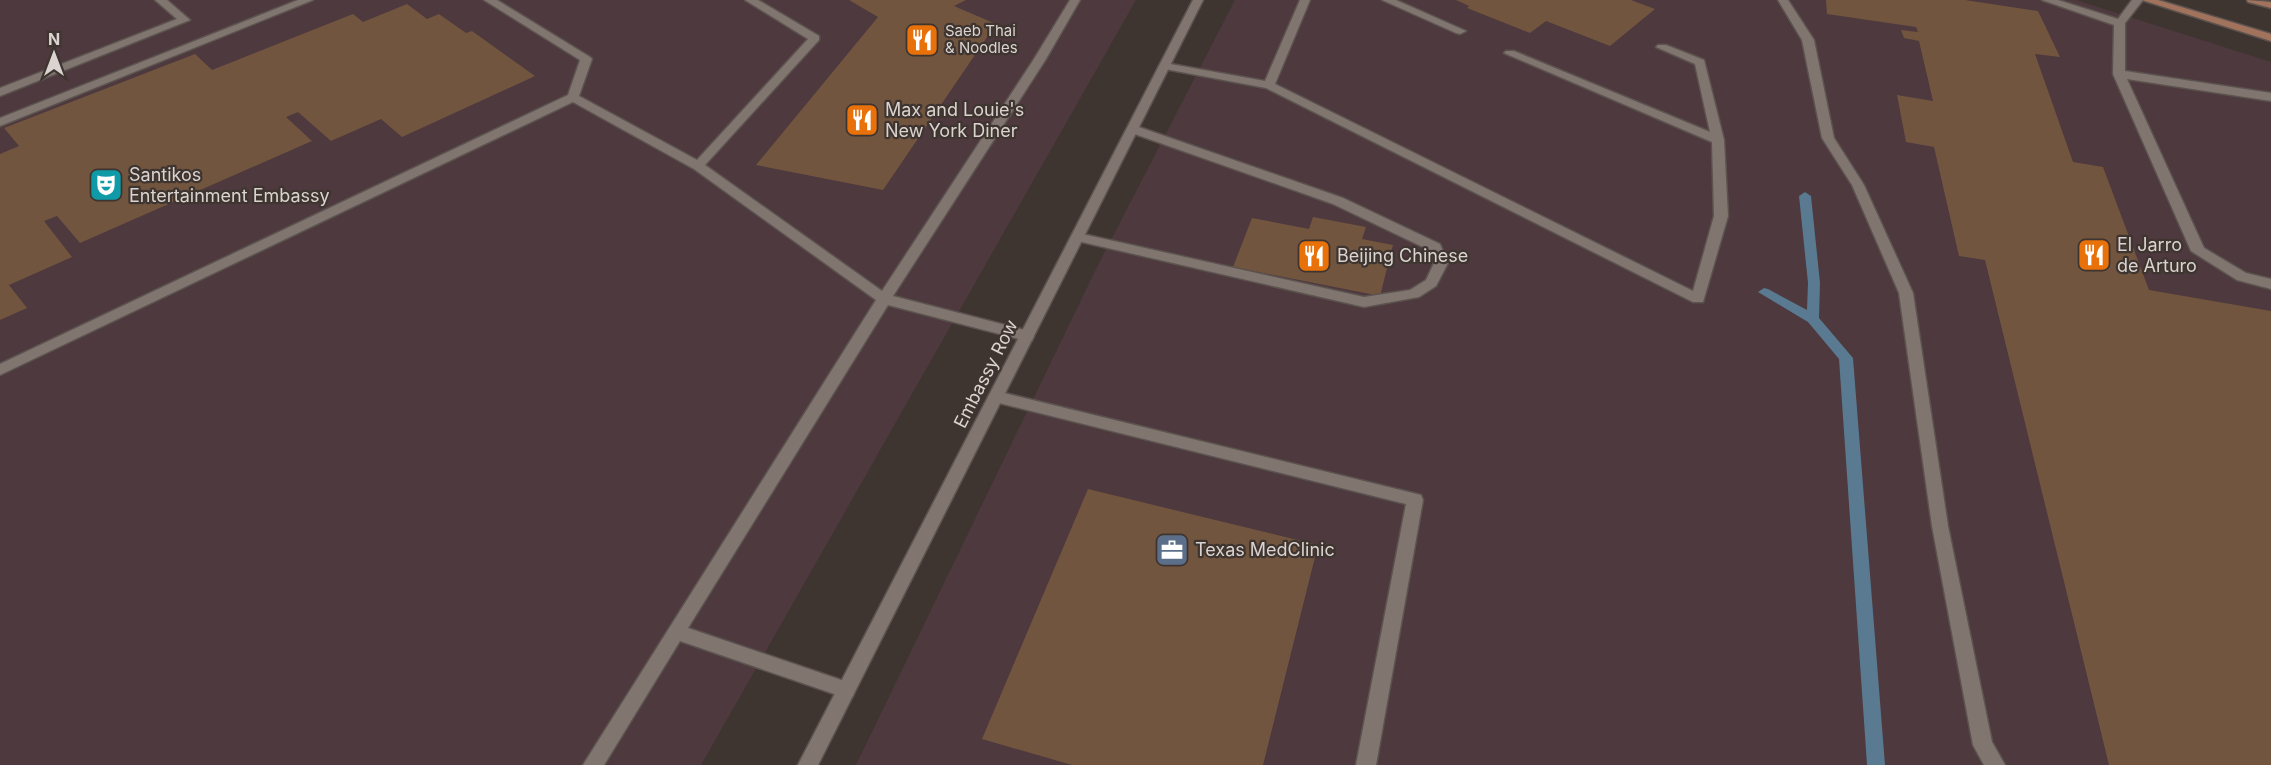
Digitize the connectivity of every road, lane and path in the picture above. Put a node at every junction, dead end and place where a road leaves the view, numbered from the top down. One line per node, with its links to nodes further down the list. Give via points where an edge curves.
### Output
1 (160, 0): 23 (street, via 185,20)
2 (308, 0): 26 (street)
3 (489, 0): 24 (street, via 586,59)
4 (750, 0): 29 (street, via 815,38)
5 (1075, 0): 32 (street)
6 (1198, 0): 20 (street, Embassy Row)
7 (1305, 0): 22 (street)
8 (1387, 0): 16 (street)
9 (1783, 0): 41 (street, via 1808,40 1828,138 1858,185 1906,293 1940,526 1983,745)
10 (2047, 0): 15 (street)
11 (2138, 0): 15 (street)
12 (2147, 0): 17 (main road)
13 (2252, 0): 14 (main road)
14 (2271, 5)
15 (2120, 23): 21 (street)
16 (1460, 31)
17 (2271, 38)
18 (1662, 47): 28 (street, via 1700,62)
19 (1510, 52): 28 (street)
20 (1165, 66): 22 (street); 27 (street, Embassy Row)
21 (2119, 74): 25 (street); 31 (street, via 2198,251 2242,277)
22 (1269, 85): 28 (street, via 1698,299 1721,216)
23 (0, 92)
24 (573, 97): 29 (street); 34 (street)
25 (2271, 97)
26 (0, 122)
27 (1133, 129): 30 (street, Embassy Row); 30 (street, via 1338,201 1435,247 1441,263 1431,283 1414,294 1364,302)
28 (1718, 140)
29 (698, 166): 32 (street)
30 (1078, 237): 33 (street, Embassy Row)
31 (2271, 284)
32 (884, 299): 33 (street); 36 (street)
33 (1027, 336): 35 (street, Embassy Row)
34 (0, 370)
35 (996, 397): 37 (street, Embassy Row); 40 (street, via 1415,500)
36 (676, 632): 37 (street); 38 (street)
37 (846, 690): 39 (street, Embassy Row)
38 (593, 765)
39 (808, 765)
40 (1366, 765)
41 (1995, 765)

